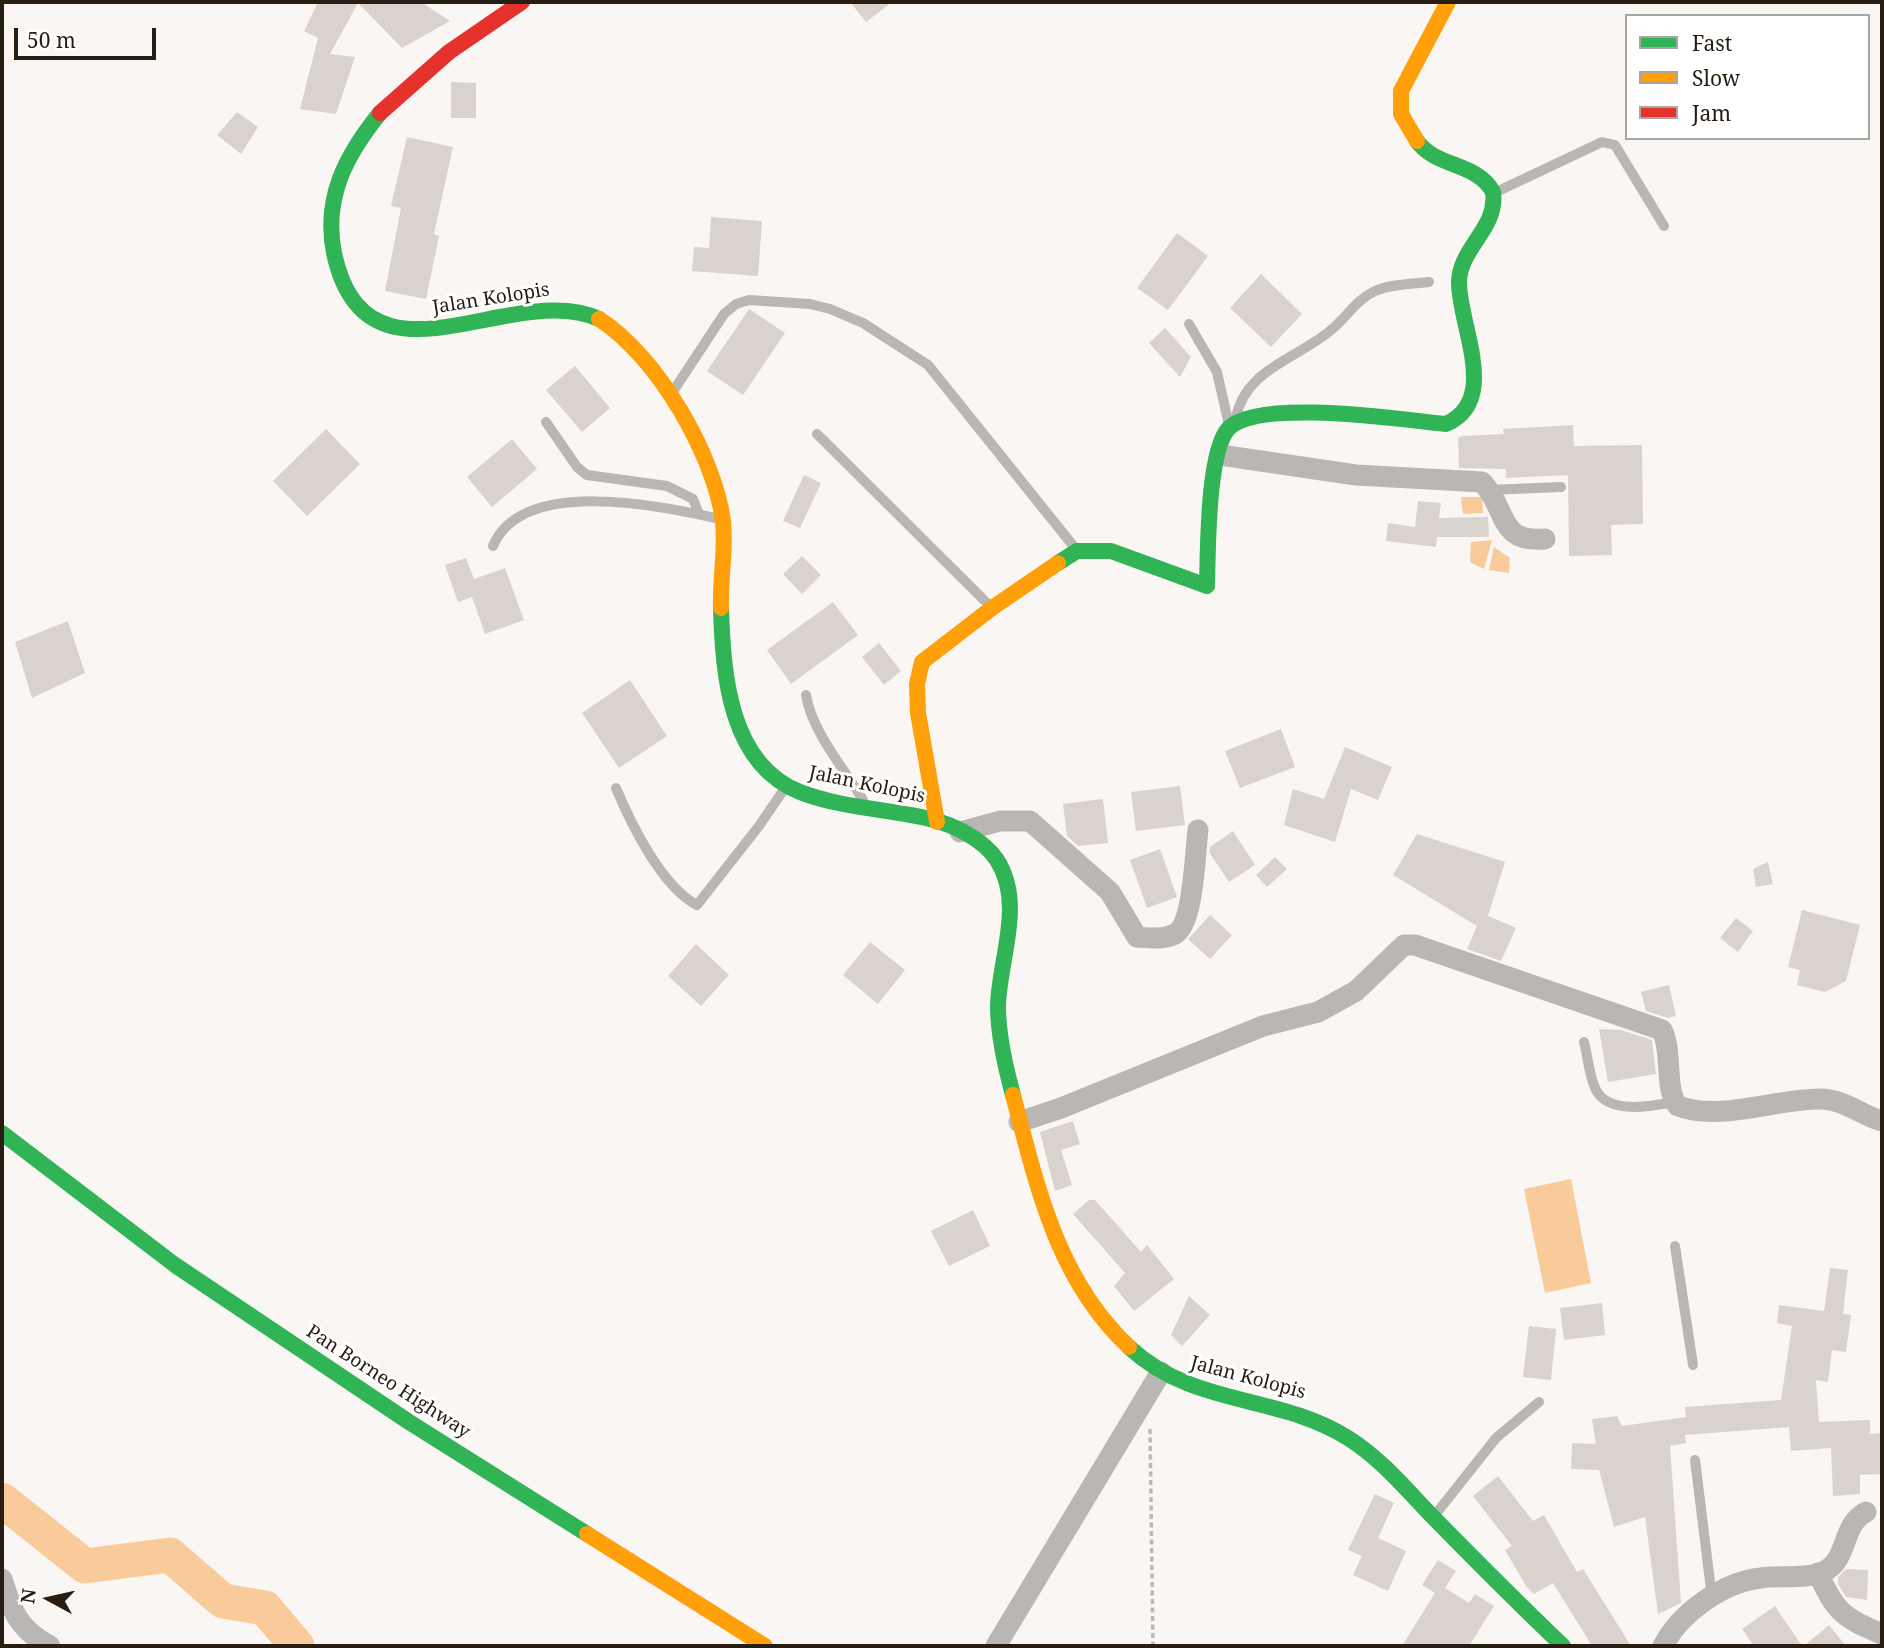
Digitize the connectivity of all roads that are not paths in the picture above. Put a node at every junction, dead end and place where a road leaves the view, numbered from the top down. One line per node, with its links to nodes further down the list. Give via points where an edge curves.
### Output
1 (522, 2): 7 (main road, Jalan Kolopis, via 404,90 352,145 330,199 331,246 339,274 351,298 376,321 395,329 436,331 565,309 588,313 613,327)
2 (1448, 2): 3 (main road, via 1401,91 1399,114 1426,152 1488,181)
3 (1494, 193): 4 (lane, via 1602,142 1615,145); 9 (main road, via 1492,216 1462,261 1459,281 1475,375 1469,406 1457,423 1293,412)
4 (1664, 226)
5 (1429, 282): 9 (lane, via 1387,287 1367,296 1331,331 1278,363 1246,391)
6 (1189, 324): 9 (lane, via 1217,372)
7 (670, 396): 15 (main road, Jalan Kolopis, via 707,467); 18 (lane, via 724,314 736,304 749,300 830,309 863,323 928,365)
8 (546, 422): 14 (lane, via 581,472 677,489 694,500)
9 (1232, 426): 11 (main road)
10 (817, 434): 19 (lane)
11 (1220, 455): 13 (street, via 1356,475 1476,480); 18 (main road, via 1212,484 1207,586 1111,551)
12 (1560, 487): 13 (lane)
13 (1489, 490): 16 (street, via 1510,531 1525,541)
14 (699, 514): 15 (lane); 17 (lane, via 643,503 565,504 511,520)
15 (723, 519): 22 (main road, Jalan Kolopis, via 722,609 738,716 753,758)
16 (1545, 539)
17 (493, 546)
18 (1077, 551): 19 (main road)
19 (992, 608): 24 (main road, via 922,662 918,713)
20 (806, 695): 23 (lane, via 808,710)
21 (616, 788): 22 (lane, via 639,835 682,897 697,905)
22 (785, 788): 23 (main road, Jalan Kolopis)
23 (867, 805): 24 (main road, Jalan Kolopis)
24 (937, 822): 26 (main road, Jalan Kolopis)
25 (1198, 830): 26 (street, via 1184,925 1162,938 1137,937 1110,892 1030,821 1000,821)
26 (960, 832): 30 (main road, Jalan Kolopis, via 984,844 1006,873 1010,906 998,1012)
27 (1584, 1042): 28 (lane, via 1596,1091 1606,1100 1633,1107)
28 (1674, 1102): 29 (street, via 1685,1109 1707,1110 1823,1100 1840,1102); 30 (street, via 1668,1042 1662,1030 1404,945 1356,991 1318,1012 1263,1026)
29 (1882, 1121)
30 (1020, 1122): 34 (main road, Jalan Kolopis, via 1037,1197 1073,1275 1093,1306)
31 (2, 1133): 44 (main road, Pan Borneo Highway, via 175,1265 410,1422)
32 (1675, 1246): 33 (lane)
33 (1693, 1365)
34 (1161, 1372): 38 (main road, Jalan Kolopis, via 1185,1385 1315,1418 1390,1472); 45 (street)
35 (1539, 1402): 38 (lane, via 1496,1438)
36 (1695, 1460): 41 (lane)
37 (1866, 1512): 39 (street, via 1849,1526 1835,1562)
38 (1433, 1517): 46 (main road, Jalan Kolopis)
39 (1818, 1573): 41 (street, via 1759,1578); 42 (street, via 1843,1614)
40 (2, 1579): 43 (street, via 15,1617 37,1640)
41 (1712, 1598): 47 (street, via 1687,1614)
42 (1882, 1634)
43 (50, 1646)
44 (765, 1646)
45 (996, 1646)
46 (1563, 1646)
47 (1663, 1646)

